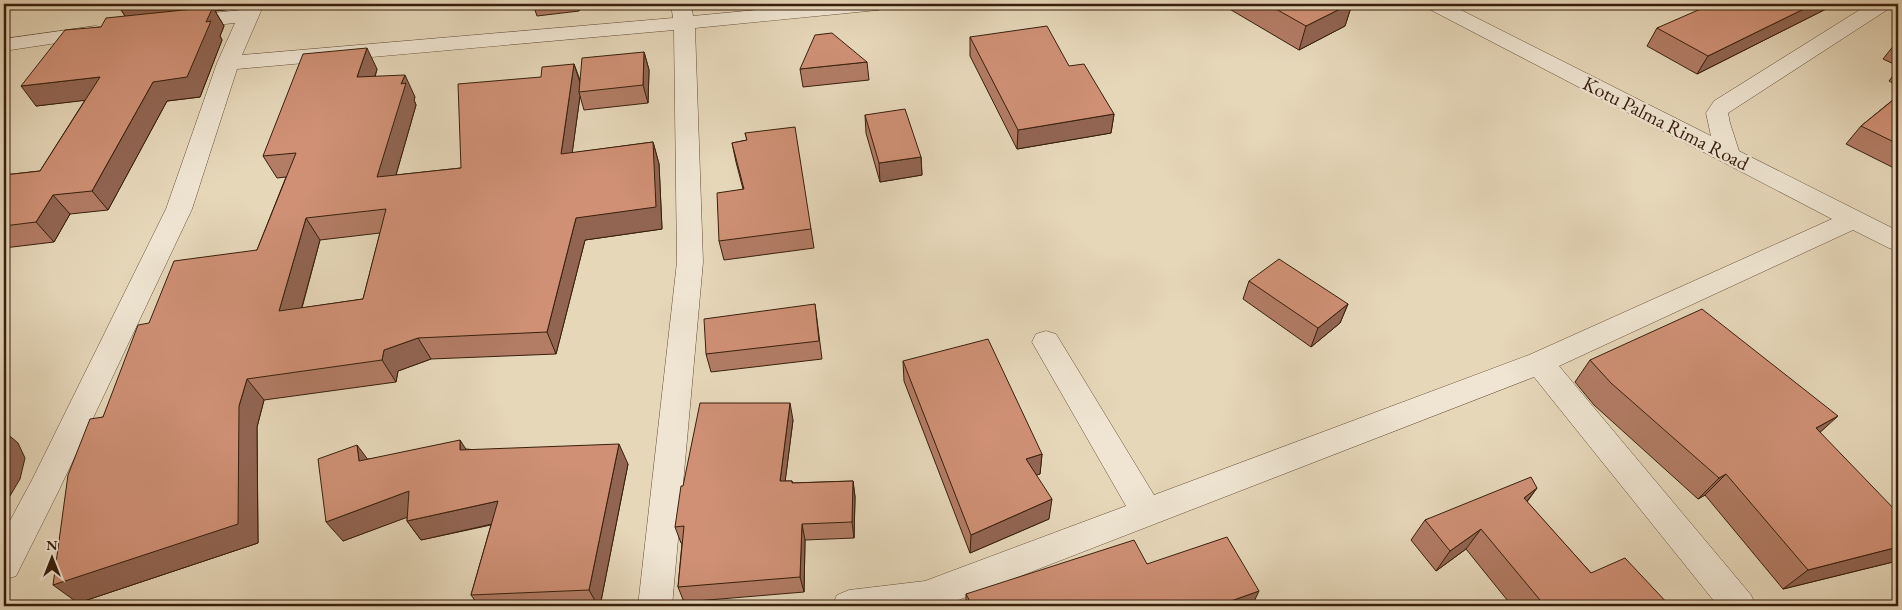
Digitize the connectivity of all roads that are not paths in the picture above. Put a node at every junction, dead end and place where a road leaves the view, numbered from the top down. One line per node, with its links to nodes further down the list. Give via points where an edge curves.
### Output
1 (878, 4): 5 (street)
2 (1434, 4): 11 (street, Kotu Palma Rima Road)
3 (1877, 5): 6 (street); 11 (street, via 1722,106 1717,113 1718,123)
4 (252, 9): 7 (street); 10 (street)
5 (682, 13): 10 (street); 18 (street, via 690,262)
6 (1898, 15)
7 (164, 24)
8 (117, 30): 9 (street)
9 (4, 45)
10 (228, 63): 17 (street, via 179,209)
11 (1729, 155): 12 (street, Kotu Palma Rima Road)
12 (1855, 219): 13 (street, Kotu Palma Rima Road); 15 (street)
13 (1898, 242)
14 (1046, 342): 16 (street)
15 (1538, 363): 16 (street); 20 (street)
16 (1147, 512): 19 (street, via 925,597)
17 (4, 565)
18 (655, 606)
19 (848, 606)
20 (1739, 606)

